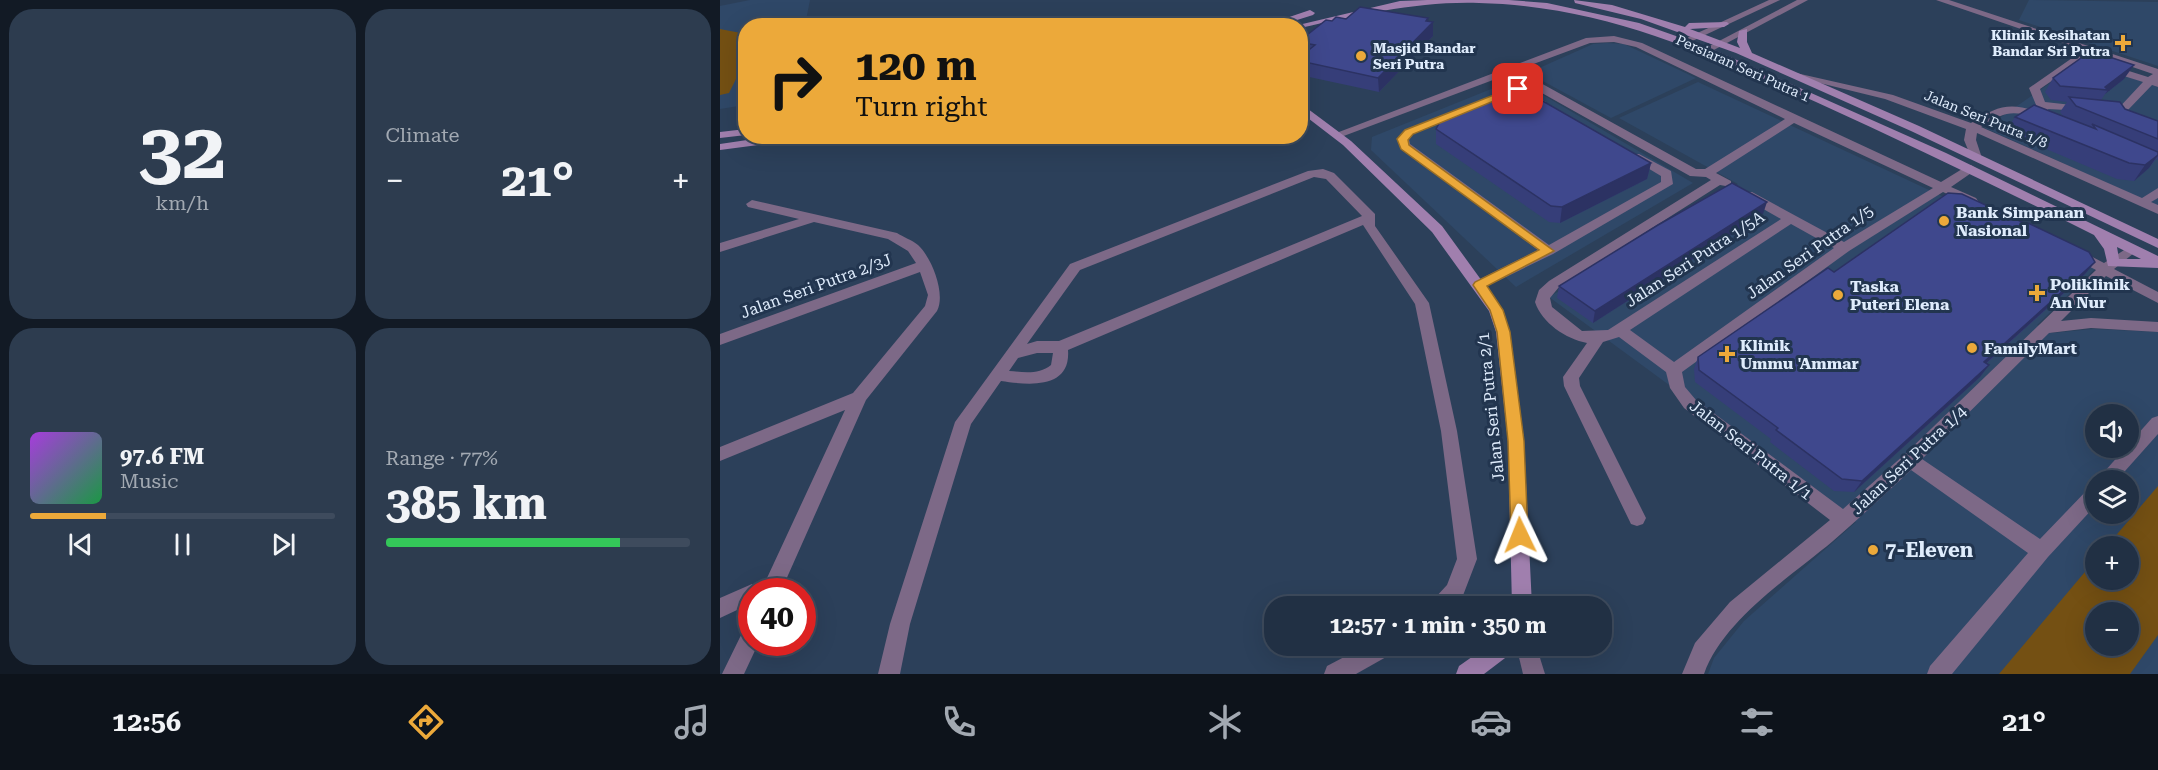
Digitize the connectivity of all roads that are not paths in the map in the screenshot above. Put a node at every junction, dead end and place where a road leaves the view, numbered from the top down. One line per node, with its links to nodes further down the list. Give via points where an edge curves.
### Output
1 (1572, 0): 7 (street, Persiaran Seri Putra 1)
2 (1776, 0): 9 (street)
3 (1804, 0): 10 (street)
4 (1940, 0): 19 (street)
5 (1318, 11): 6 (street)
6 (1294, 18)
7 (1669, 23): 9 (street, via 1701,27); 11 (street, Persiaran Seri Putra 1)
8 (1308, 24): 12 (street, Persiaran Seri Putra 1, via 1400,4 1479,0 1586,13)
9 (1724, 24): 11 (street)
10 (1744, 32): 13 (street); 15 (street, via 1742,42)
11 (1700, 34): 12 (street); 13 (street, Persiaran Seri Putra 1)
12 (1685, 41): 14 (street, Persiaran Seri Putra 1)
13 (1722, 43): 14 (street); 15 (street, Persiaran Seri Putra 1)
14 (1707, 50): 36 (street, Persiaran Seri Putra 1)
15 (1749, 55): 18 (street, Persiaran Seri Putra 1)
16 (1509, 70): 17 (street); 26 (street, via 1589,40 1614,39 1640,45); 39 (street, via 1694,173)
17 (1494, 76): 20 (street); 31 (street)
18 (1796, 76): 27 (street, Jalan Seri Putra 1/8, via 1901,100); 32 (street, Persiaran Seri Putra 1)
19 (2156, 78): 21 (street, via 2078,58 2036,85); 23 (street)
20 (1518, 89): 22 (street); 56 (street, via 1409,132 1403,139 1405,146)
21 (2040, 105): 23 (street); 27 (street, via 2052,122 2020,110 2001,109)
22 (1548, 106)
23 (2108, 111): 28 (street)
24 (1308, 112): 31 (street, Jalan Seri Putra 2/1)
25 (2158, 117): 28 (street)
26 (1793, 119): 39 (street); 41 (street)
27 (1972, 128): 37 (street, via 1970,140); 43 (street, Jalan Seri Putra 1/8)
28 (2152, 128)
29 (738, 133): 30 (street)
30 (720, 135)
31 (1337, 135): 61 (street, Jalan Seri Putra 2/1, via 1430,221)
32 (1947, 142): 37 (street, Persiaran Seri Putra 1); 38 (street, via 1962,154)
33 (743, 144): 34 (street)
34 (720, 147)
35 (1627, 152): 56 (street, via 1667,174 1667,184)
36 (1942, 155): 38 (street, Persiaran Seri Putra 1); 40 (street, via 1953,166)
37 (1975, 156): 51 (street, Persiaran Seri Putra 1)
38 (1971, 169): 40 (street, Jalan Seri Putra 1/5); 50 (street, Persiaran Seri Putra 1)
39 (1714, 176): 49 (street); 66 (street, via 1545,291 1541,300 1544,310 1568,330)
40 (1956, 178): 41 (street, Jalan Seri Putra 1/5)
41 (1941, 186): 45 (street); 53 (street, Jalan Seri Putra 1/5)
42 (2158, 192): 43 (street)
43 (2142, 203): 46 (street, Jalan Seri Putra 1/8)
44 (752, 204): 48 (street)
45 (1982, 206)
46 (2158, 210)
47 (1370, 217): 68 (street); 69 (street, via 1330,176 1323,172 1312,174 1075,267); 82 (street, via 1369,226 1422,303 1449,431 1467,559)
48 (816, 218): 52 (street); 59 (street, via 904,241)
49 (1790, 219): 53 (street); 65 (street, Jalan Seri Putra 1/5A)
50 (2098, 232): 55 (street, Persiaran Seri Putra 1); 60 (street, via 2114,254)
51 (2158, 244)
52 (720, 248)
53 (1844, 248): 70 (street, Jalan Seri Putra 1/5)
54 (2064, 248): 60 (street)
55 (2132, 249): 57 (street); 58 (street, Persiaran Seri Putra 1); 60 (street, Jalan Seri Putra 1/4)
56 (1548, 251): 61 (street)
57 (2158, 252)
58 (2158, 264): 60 (street)
59 (924, 265): 67 (street, Jalan Seri Putra 2/3J); 72 (street, via 935,296 932,307)
60 (2109, 266): 62 (street); 63 (street, Jalan Seri Putra 1/4)
61 (1479, 285): 83 (street, Jalan Seri Putra 2/1, via 1496,310 1503,332 1516,441)
62 (2158, 298)
63 (2046, 327): 64 (street, via 2091,323); 75 (street, Jalan Seri Putra 1/4)
64 (2158, 327)
65 (1620, 330): 66 (street, Jalan Seri Putra 1/5A); 70 (street)
66 (1598, 338): 78 (street, via 1571,377 1572,386)
67 (720, 340)
68 (1060, 347): 69 (street, via 1037,347); 71 (street, via 1062,358 1058,368 1046,376 1029,379)
69 (1012, 354): 71 (street)
70 (1674, 370): 79 (street, Jalan Seri Putra 1/1, via 1674,382 1690,404)
71 (997, 375): 91 (street, via 963,422 900,624)
72 (859, 397): 74 (street); 81 (street)
73 (2158, 423): 76 (street)
74 (720, 454)
75 (1910, 460): 79 (street, Jalan Seri Putra 1/4); 80 (street)
76 (2115, 470)
77 (2085, 504): 80 (street)
78 (1637, 518)
79 (1844, 520): 95 (street, Jalan Seri Putra 1/4, via 1737,609 1702,650)
80 (2041, 551): 96 (street)
81 (777, 578)
82 (1450, 596)
83 (1522, 596)
84 (738, 600): 85 (street)
85 (720, 608)
86 (742, 656): 90 (street)
87 (1368, 656): 92 (street)
88 (1491, 656): 93 (street)
89 (1529, 656): 94 (street)
90 (733, 674)
91 (889, 674)
92 (1335, 674)
93 (1467, 674)
94 (1534, 674)
95 (1693, 674)
96 (1938, 674)

